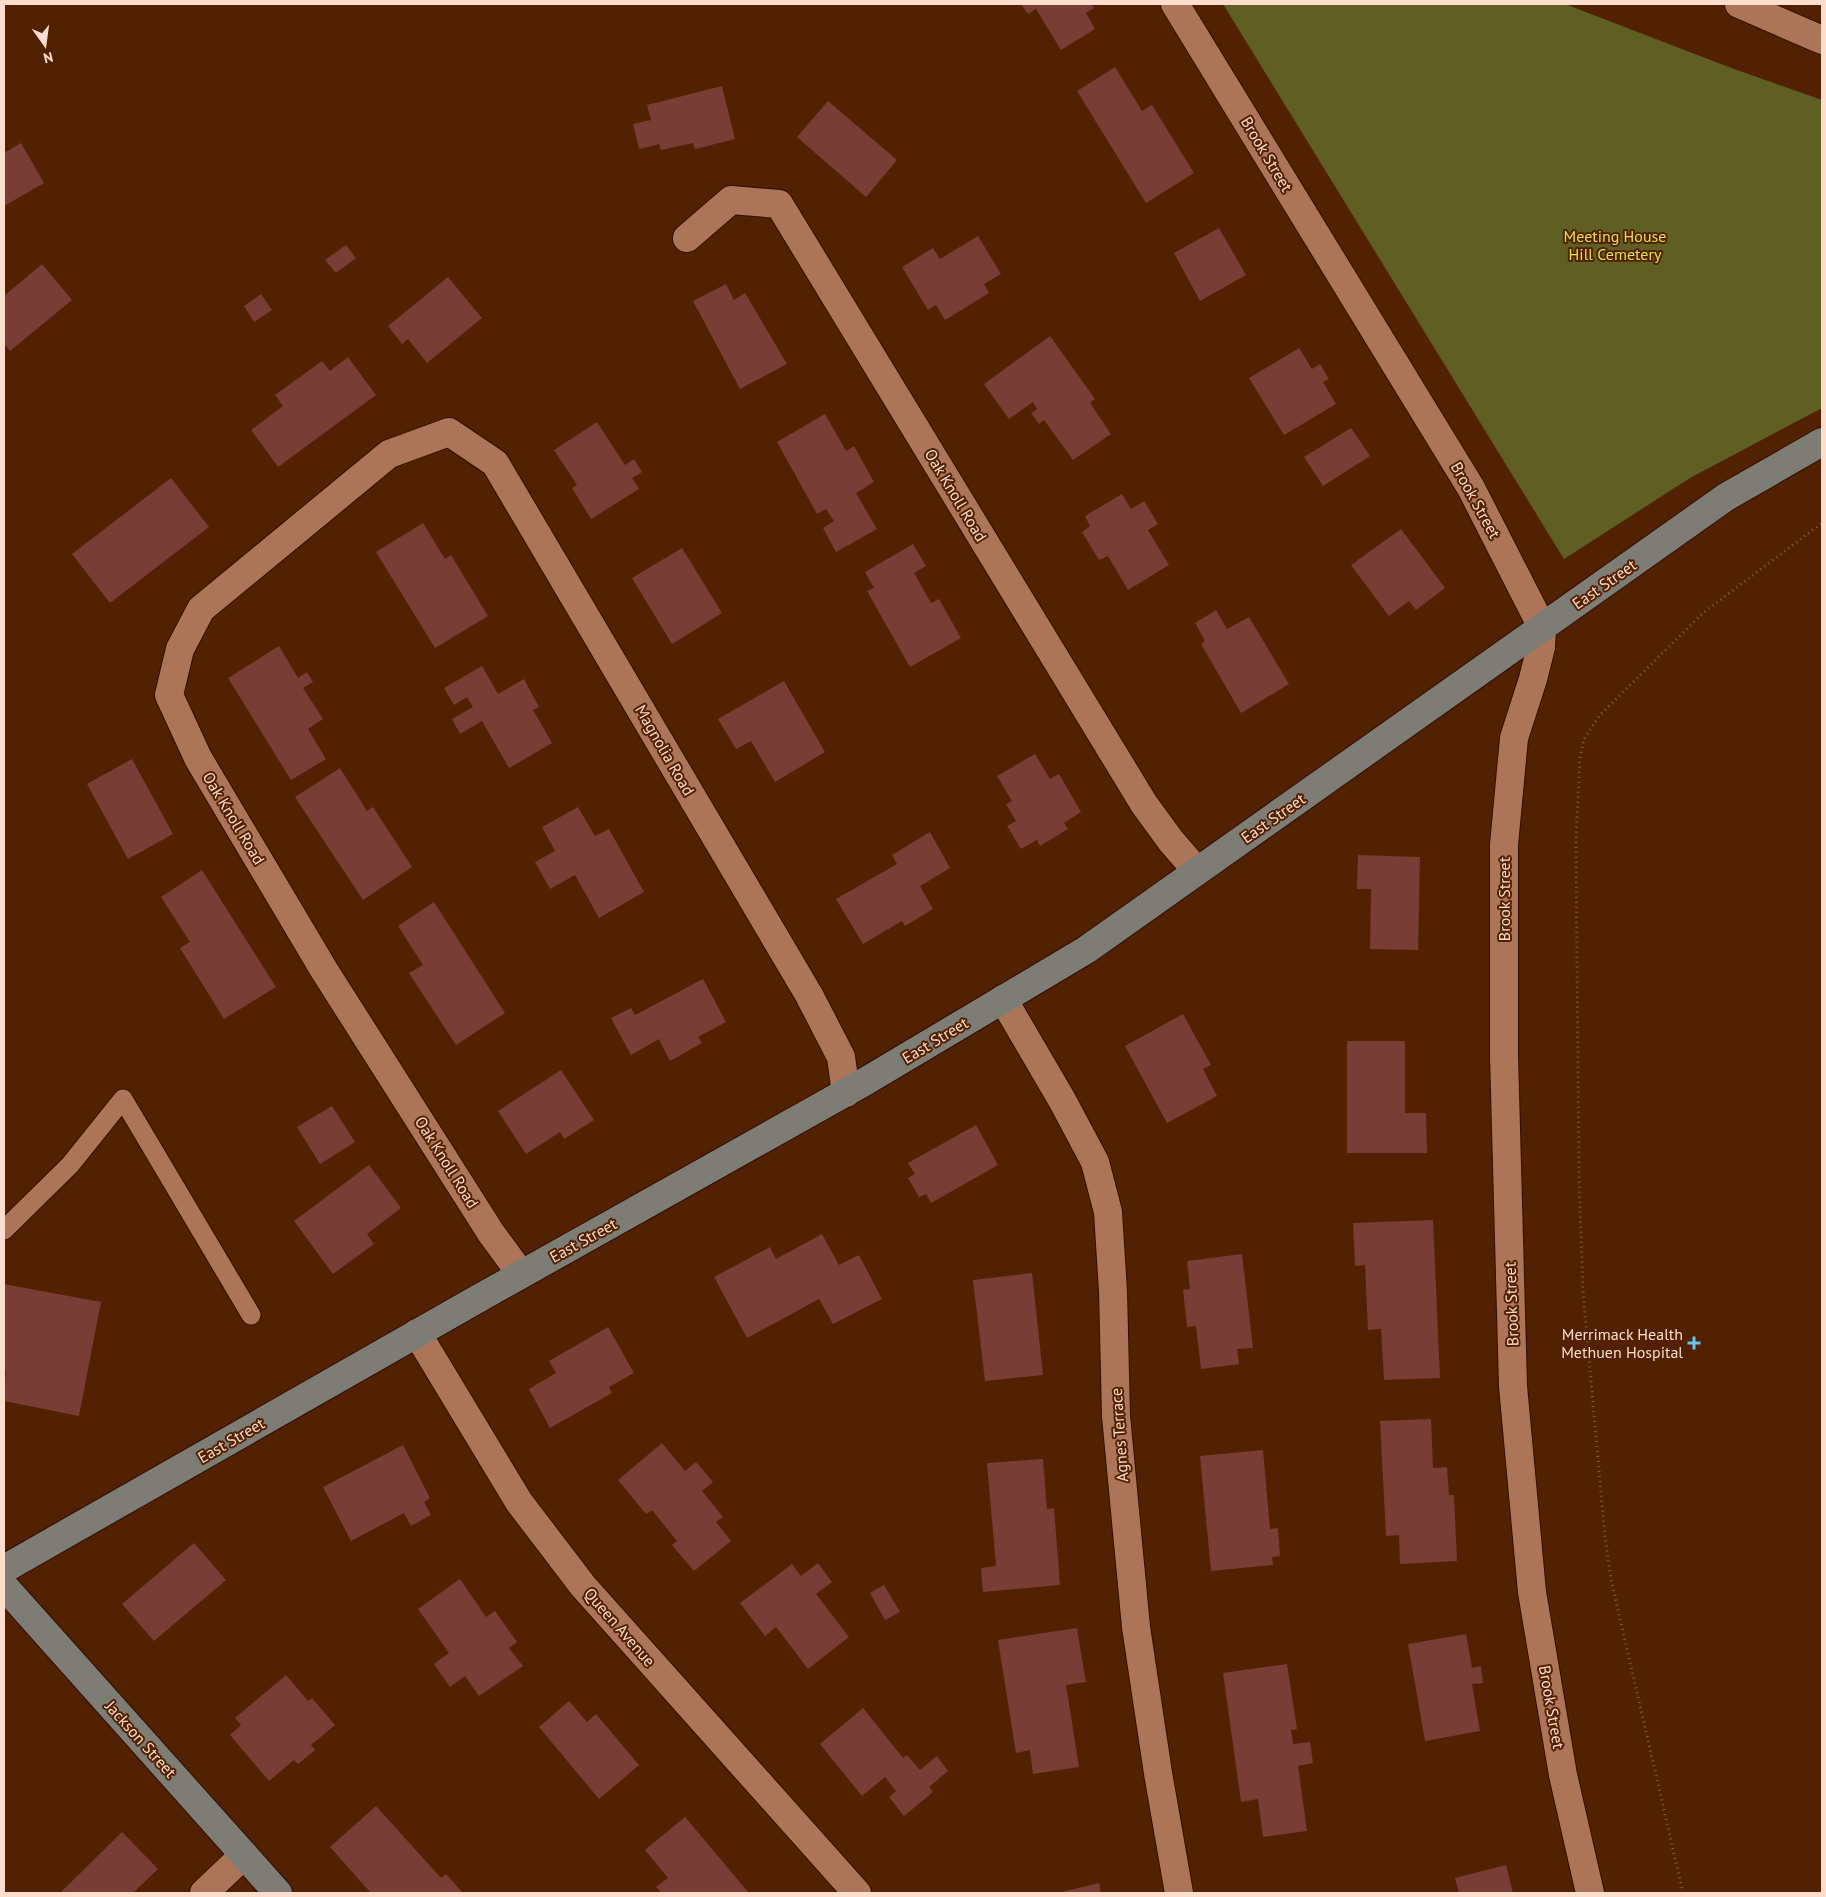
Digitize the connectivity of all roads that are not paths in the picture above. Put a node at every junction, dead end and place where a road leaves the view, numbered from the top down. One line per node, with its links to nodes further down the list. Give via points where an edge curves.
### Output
1 (1175, 4): 7 (street, Brook Street, via 1471,488)
2 (1739, 4): 3 (street)
3 (1822, 40)
4 (687, 238): 8 (street, Oak Knoll Road, via 731,200 779,204 1144,804)
5 (449, 432): 10 (street, Magnolia Road, via 495,462 809,995 841,1057); 12 (street, Oak Knoll Road, via 389,454 200,609 180,649 170,695 198,758 324,970 491,1233)
6 (1822, 442): 7 (main road, East Street, via 1726,497)
7 (1542, 627): 8 (main road, East Street); 22 (street, Brook Street, via 1533,679 1514,738 1504,845 1504,1054 1513,1386 1532,1592 1563,1776)
8 (1197, 871): 9 (main road, East Street, via 1086,950)
9 (1003, 999): 10 (main road, East Street); 21 (street, Agnes Terrace, via 1095,1162 1108,1212 1116,1416 1136,1627)
10 (846, 1092): 12 (main road, East Street)
11 (4, 1230): 13 (lane, via 70,1165 123,1099)
12 (521, 1274): 14 (main road, East Street)
13 (251, 1315)
14 (417, 1334): 15 (main road, East Street); 20 (street, Queen Avenue, via 519,1502 584,1586)
15 (4, 1569)
16 (4, 1586): 17 (main road, Jackson Street)
17 (244, 1855): 18 (street); 19 (main road, Jackson Street)
18 (204, 1893)
19 (278, 1893)
20 (857, 1893)
21 (1179, 1893)
22 (1590, 1893)

